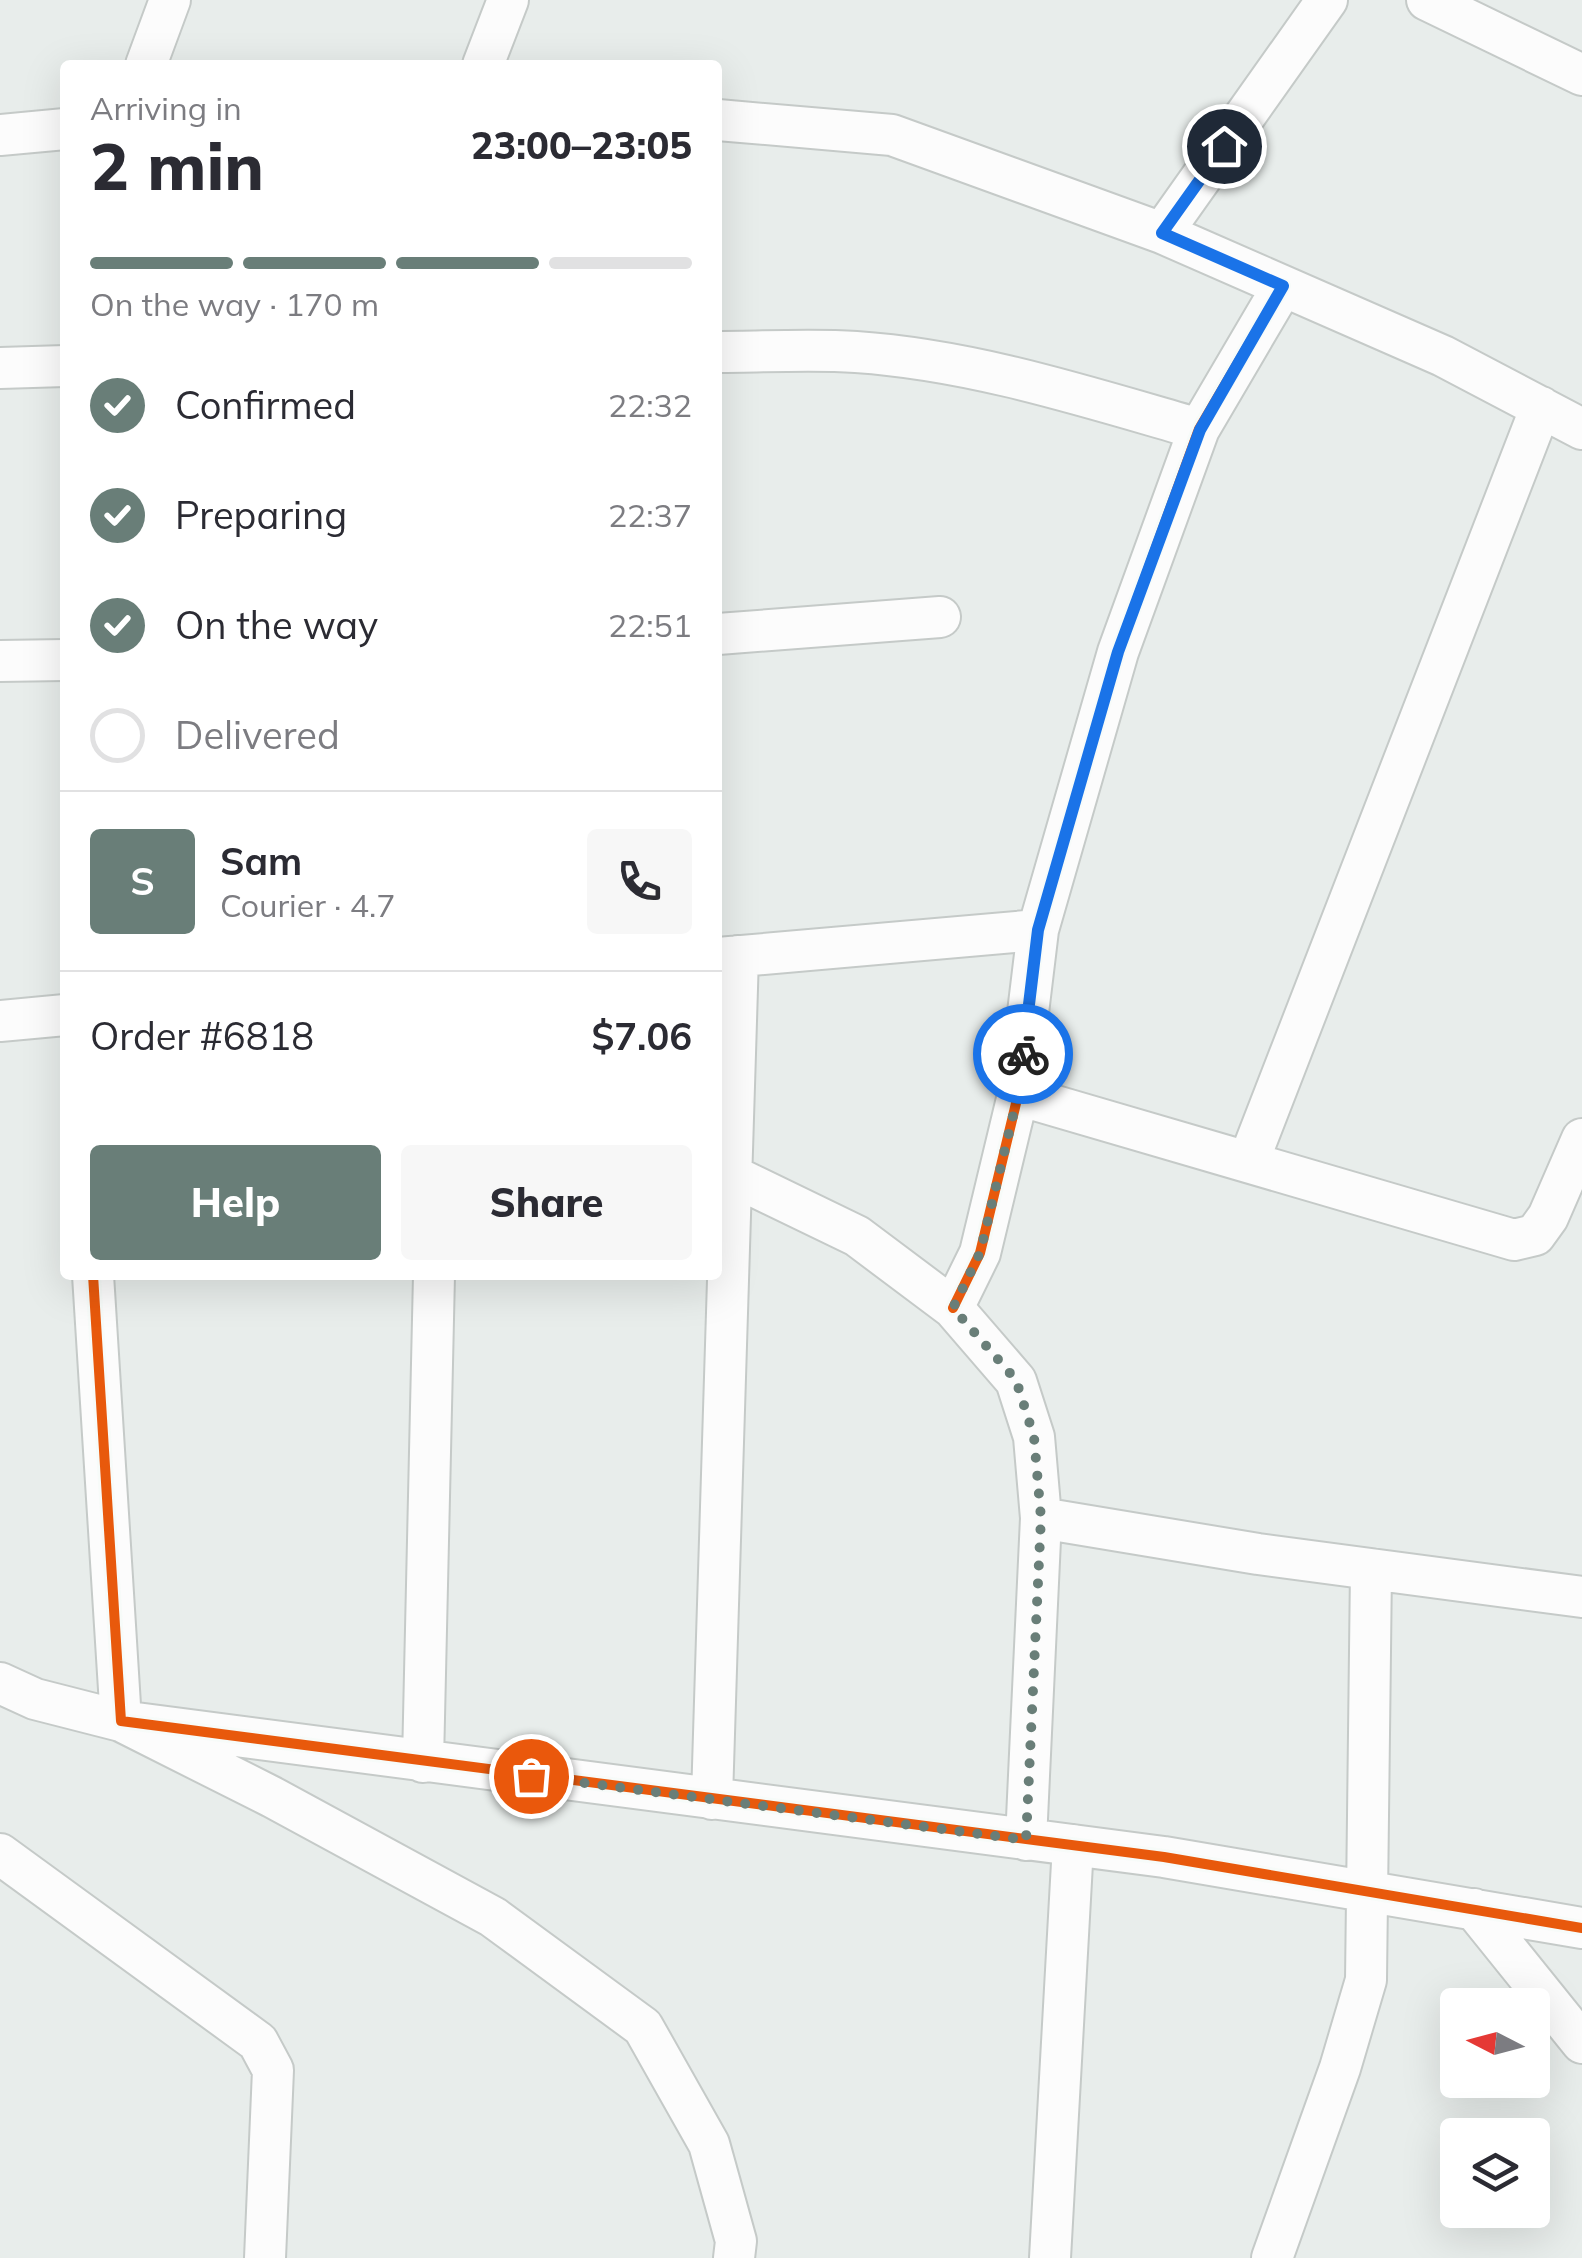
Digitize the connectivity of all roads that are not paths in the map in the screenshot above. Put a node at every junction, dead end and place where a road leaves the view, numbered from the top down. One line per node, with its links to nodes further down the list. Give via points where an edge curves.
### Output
1 (170, 0): 5 (street)
2 (508, 0): 6 (street)
3 (1327, 0): 11 (street)
4 (1427, 0): 7 (street)
5 (148, 60)
6 (485, 60)
7 (1582, 75)
8 (722, 120): 11 (street, via 892,135)
9 (60, 129): 10 (street)
10 (0, 135)
11 (1162, 233): 12 (street)
12 (1283, 286): 16 (street); 18 (street)
13 (722, 352): 18 (street, via 854,352 943,362)
14 (60, 366): 15 (street)
15 (0, 368)
16 (1541, 407): 17 (street); 29 (street)
17 (1582, 429)
18 (1200, 430): 23 (street, via 1118,652)
19 (940, 617): 20 (street)
20 (722, 634)
21 (60, 660): 22 (street)
22 (0, 661)
23 (1038, 930): 24 (street); 27 (street)
24 (728, 957): 30 (street)
25 (0, 1021): 26 (street)
26 (60, 1023)
27 (1018, 1095): 29 (street); 33 (street, via 980,1253)
28 (1582, 1139): 29 (street, via 1548,1218 1535,1235 1514,1240)
29 (1249, 1160)
30 (731, 1175): 33 (street, via 857,1236); 40 (street)
31 (92, 1280): 38 (street)
32 (434, 1280): 39 (street)
33 (953, 1308): 34 (street, via 1016,1380 1034,1437)
34 (1041, 1518): 35 (street); 41 (street)
35 (1372, 1569): 36 (street); 44 (street)
36 (1582, 1597)
37 (0, 1683): 38 (street, via 35,1699)
38 (121, 1720): 39 (street); 49 (street, via 493,1917 643,2026 709,2144 736,2241)
39 (422, 1762): 40 (street)
40 (712, 1799): 41 (street)
41 (1026, 1840): 42 (street)
42 (1073, 1845): 44 (street); 50 (street)
43 (0, 1854): 48 (street, via 258,2042 273,2070)
44 (1368, 1890): 45 (street); 51 (street, via 1366,1980)
45 (1474, 1909): 46 (street); 47 (street)
46 (1582, 1928)
47 (1582, 2044)
48 (265, 2258)
49 (734, 2258)
50 (1050, 2258)
51 (1272, 2258)

